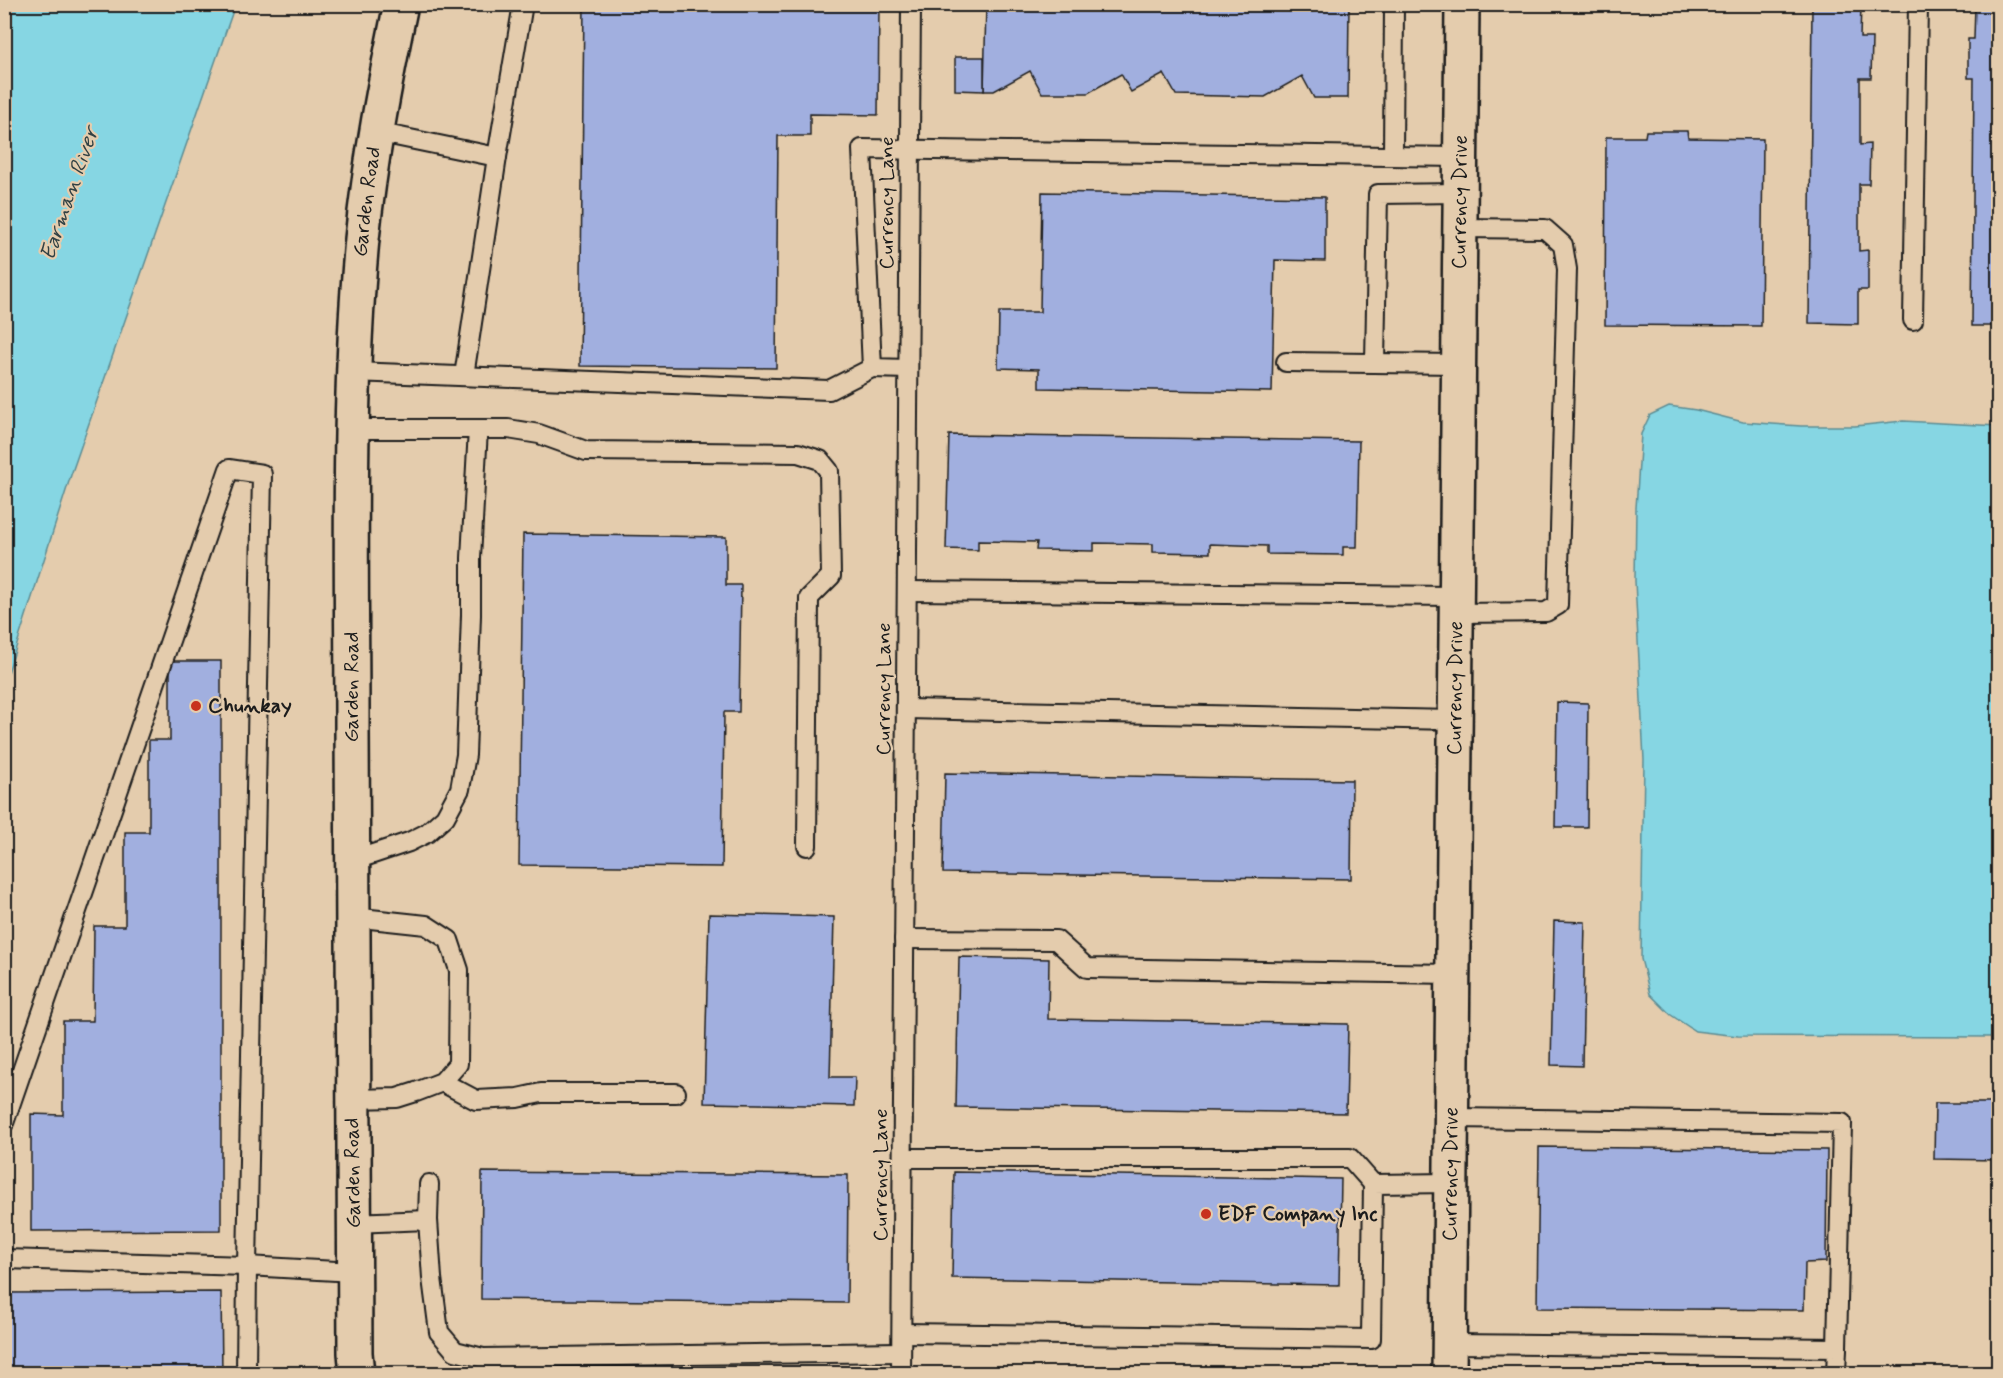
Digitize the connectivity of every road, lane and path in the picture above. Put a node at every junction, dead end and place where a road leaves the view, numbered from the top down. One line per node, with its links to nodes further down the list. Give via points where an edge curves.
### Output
1 (401, 4): 7 (street, Garden Road)
2 (523, 4): 10 (lane)
3 (911, 4): 8 (lane, Currency Lane)
4 (1394, 4): 9 (lane)
5 (1462, 4): 11 (street, Currency Drive)
6 (1918, 4): 14 (lane)
7 (376, 132): 10 (lane); 20 (street, Garden Road, via 362,237)
8 (910, 149): 9 (lane); 18 (lane, via 862,149); 19 (lane, Currency Lane)
9 (1392, 156): 11 (lane)
10 (497, 157): 21 (lane)
11 (1461, 157): 12 (street, Currency Drive)
12 (1460, 194): 13 (street, Currency Drive); 16 (lane, via 1378,194)
13 (1460, 228): 17 (street, Currency Drive); 25 (lane, via 1545,229 1563,245 1567,270 1558,605 1546,612)
14 (1913, 320)
15 (1286, 362): 16 (lane)
16 (1375, 363): 17 (lane)
17 (1458, 364): 25 (street, Currency Drive)
18 (872, 368): 19 (lane); 21 (lane, via 830,390)
19 (908, 369): 24 (lane, Currency Lane)
20 (353, 372): 21 (lane); 22 (street, Garden Road)
21 (464, 376)
22 (353, 429): 23 (lane); 29 (street, Garden Road)
23 (478, 429): 28 (lane, via 539,434 586,451 798,453 820,460 829,471 831,576 809,598); 29 (lane, via 466,755 460,789 445,817 427,833)
24 (907, 591): 25 (lane); 26 (lane, Currency Lane)
25 (1456, 604): 27 (street, Currency Drive)
26 (906, 709): 27 (lane); 31 (lane, Currency Lane)
27 (1455, 720): 32 (street, Currency Drive)
28 (807, 846)
29 (352, 861): 30 (street, Garden Road)
30 (352, 916): 33 (lane, via 426,925 449,940 459,970 458,1064); 35 (street, Garden Road)
31 (904, 939): 32 (lane, via 1056,940 1087,968); 38 (lane, Currency Lane)
32 (1453, 974): 36 (street, Currency Drive)
33 (442, 1082): 34 (lane, via 476,1100 541,1093); 35 (lane, via 398,1098)
34 (676, 1093)
35 (352, 1099): 43 (street, Garden Road)
36 (1452, 1118): 39 (street, Currency Drive); 48 (lane, via 1842,1123)
37 (4, 1123): 45 (lane, via 229,469 262,474)
38 (903, 1158): 41 (lane, via 1350,1158); 47 (lane, Currency Lane)
39 (1451, 1183): 41 (lane); 50 (street, Currency Drive)
40 (429, 1184): 42 (lane)
41 (1373, 1184): 47 (lane, via 1371,1339)
42 (428, 1220): 43 (lane); 51 (lane, via 439,1332 455,1351 483,1358)
43 (353, 1223): 46 (street, Garden Road)
44 (4, 1259): 45 (lane)
45 (247, 1266): 46 (lane); 52 (lane)
46 (354, 1272): 53 (street, Garden Road)
47 (902, 1333): 49 (lane, Currency Lane)
48 (1837, 1348): 50 (lane); 55 (lane)
49 (901, 1352): 51 (lane); 54 (lane, Currency Lane)
50 (1449, 1359)
51 (665, 1365)
52 (246, 1374)
53 (357, 1374)
54 (901, 1374)
55 (1836, 1374)

